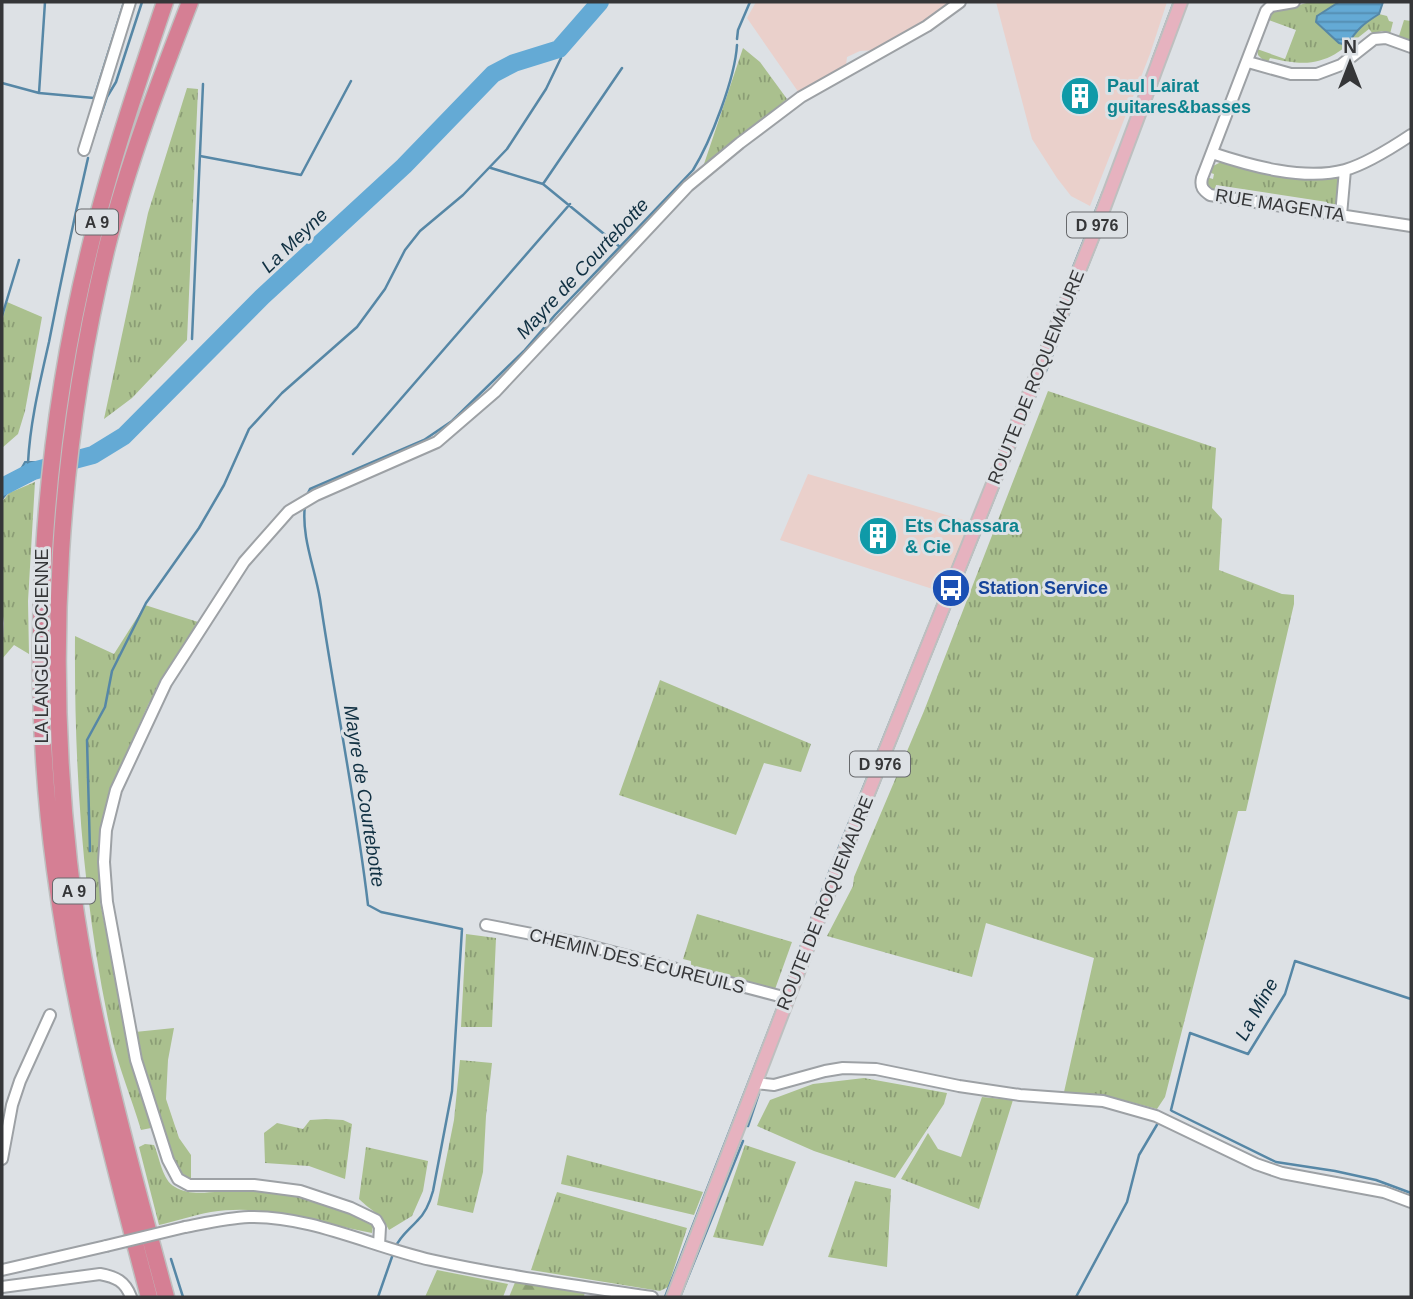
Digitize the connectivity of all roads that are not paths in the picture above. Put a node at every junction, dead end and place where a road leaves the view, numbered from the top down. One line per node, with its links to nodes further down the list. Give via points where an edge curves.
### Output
1 (130, 2): 10 (street)
2 (164, 2): 25 (highway, LA LANGUEDOCIENNE / A 9, via 91,243 65,372 50,481 42,676 54,868 88,1060)
3 (190, 2): 26 (highway, LA LANGUEDOCIENNE / A 9, via 131,163 93,309 72,440 58,594 59,727 69,864 94,1014)
4 (960, 2): 21 (street, via 927,26 801,97 729,151 688,186 495,392 437,442 289,511 244,562 160,694 117,790 106,830 104,862 136,1060 168,1160 178,1179 189,1185 300,1191 351,1208 376,1220)
5 (1181, 2): 16 (main road, ROUTE DE ROQUEMAURE / D 976, via 1099,221)
6 (1294, 2): 8 (street, RUE MAGENTA, via 1266,11)
7 (1411, 47): 8 (street, via 1386,38 1374,39 1341,65 1317,74 1290,74)
8 (1248, 62): 11 (street, RUE MAGENTA)
9 (1411, 135): 12 (street)
10 (84, 150)
11 (1212, 153): 12 (street, via 1280,172); 13 (street, RUE MAGENTA, via 1200,184 1210,195)
12 (1345, 170): 13 (street)
13 (1341, 215): 14 (street, RUE MAGENTA)
14 (1411, 226)
15 (486, 925): 16 (street, CHEMIN DES ÉCUREUILS, via 578,943)
16 (788, 998): 18 (main road, ROUTE DE ROQUEMAURE / D 976)
17 (50, 1015): 19 (street, via 12,1105)
18 (755, 1083): 20 (street, via 774,1086 825,1071 876,1069 1020,1095 1103,1101 1156,1116 1282,1173 1384,1192); 28 (main road, ROUTE DE ROQUEMAURE / D 976)
19 (2, 1159)
20 (1411, 1202)
21 (384, 1247): 22 (street, bridge, via 273,1218 231,1218); 27 (street, via 512,1277)
22 (2, 1270)
23 (2, 1287): 24 (street, via 100,1274 125,1283)
24 (131, 1297)
25 (149, 1297)
26 (166, 1297)
27 (652, 1297)
28 (673, 1297)

